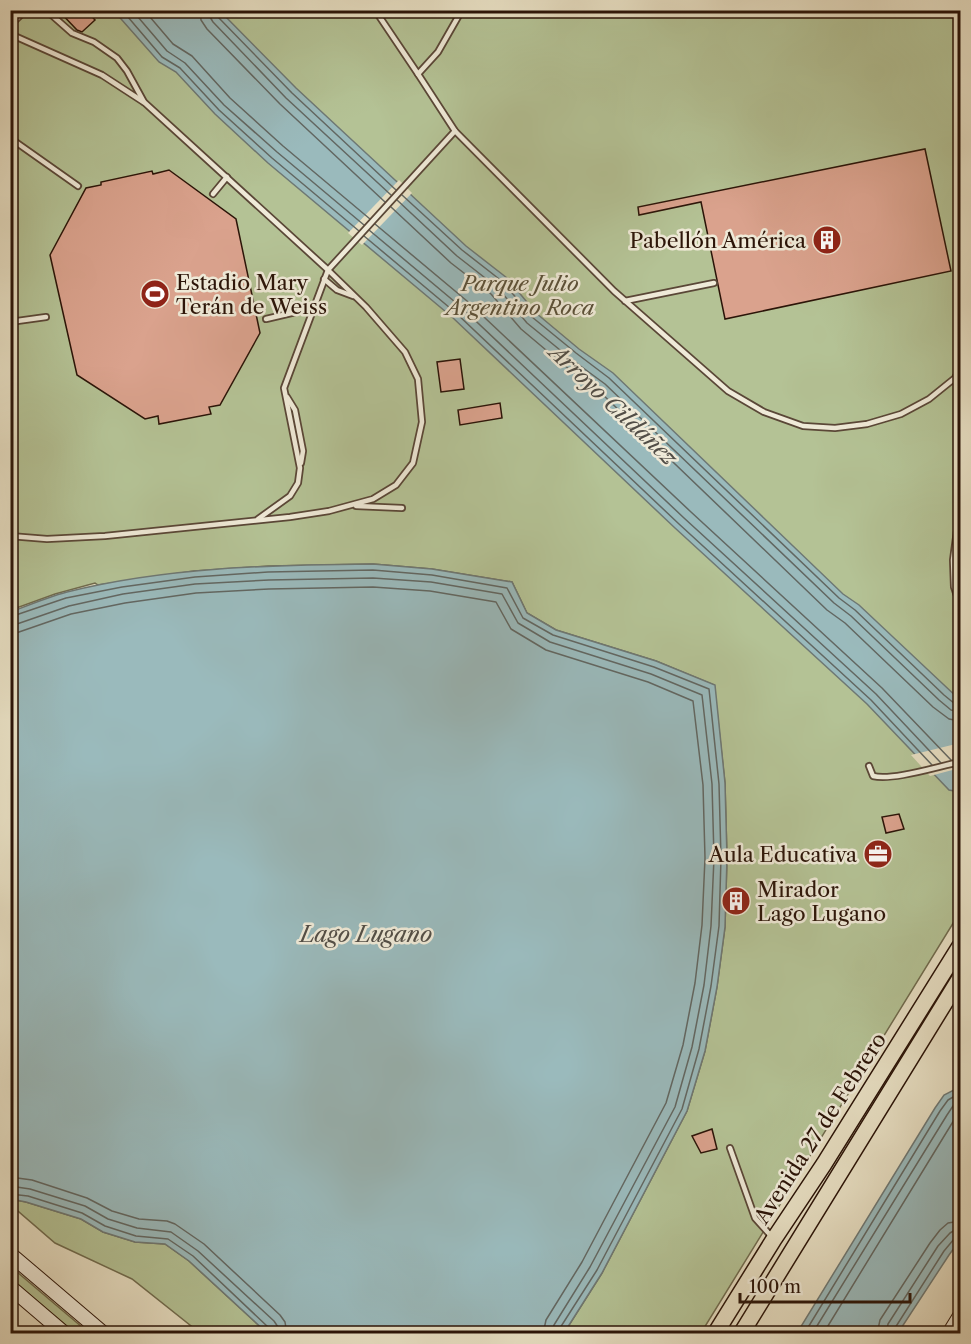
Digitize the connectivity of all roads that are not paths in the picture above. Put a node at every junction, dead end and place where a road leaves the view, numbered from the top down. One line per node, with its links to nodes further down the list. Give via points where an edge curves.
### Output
1 (26, 10): 5 (lane)
2 (46, 10): 8 (lane, via 72,33 117,58)
3 (375, 10): 7 (lane)
4 (462, 10): 7 (lane, via 438,52)
5 (10, 26)
6 (10, 34): 8 (lane, via 102,75)
7 (418, 74): 9 (lane)
8 (145, 103): 11 (lane)
9 (455, 131): 14 (lane); 18 (lane)
10 (10, 138): 12 (lane)
11 (227, 177): 13 (lane); 14 (lane)
12 (78, 186)
13 (213, 194)
14 (328, 270): 15 (lane); 17 (lane)
15 (324, 279): 17 (lane, via 337,290); 19 (lane)
16 (714, 283): 18 (lane)
17 (356, 297): 24 (lane, via 405,351 418,379 422,422 413,464 396,485 373,499)
18 (625, 302): 23 (lane, via 728,391 764,412 803,426 835,428 901,414 929,399)
19 (313, 308): 21 (lane); 27 (lane, via 284,388 300,468 298,483 290,496)
20 (46, 316): 22 (lane)
21 (266, 319)
22 (10, 322)
23 (960, 369)
24 (350, 505): 25 (lane); 27 (lane)
25 (402, 508)
26 (960, 508): 29 (lane, via 953,560 954,587)
27 (255, 521): 28 (lane, via 105,536)
28 (10, 536)
29 (960, 605)
30 (960, 762): 31 (lane, via 881,778 873,776)
31 (868, 766)
32 (960, 946): 35 (main road, Avenida 27 de Febrero)
33 (960, 978): 42 (main road, Avenida 27 de Febrero)
34 (730, 1148): 35 (lane, via 755,1218)
35 (774, 1239): 41 (main road, Avenida 27 de Febrero)
36 (10, 1254): 40 (main road)
37 (10, 1287): 39 (main road)
38 (960, 1316): 43 (main road)
39 (64, 1334)
40 (104, 1334)
41 (715, 1334)
42 (741, 1334)
43 (950, 1334)

